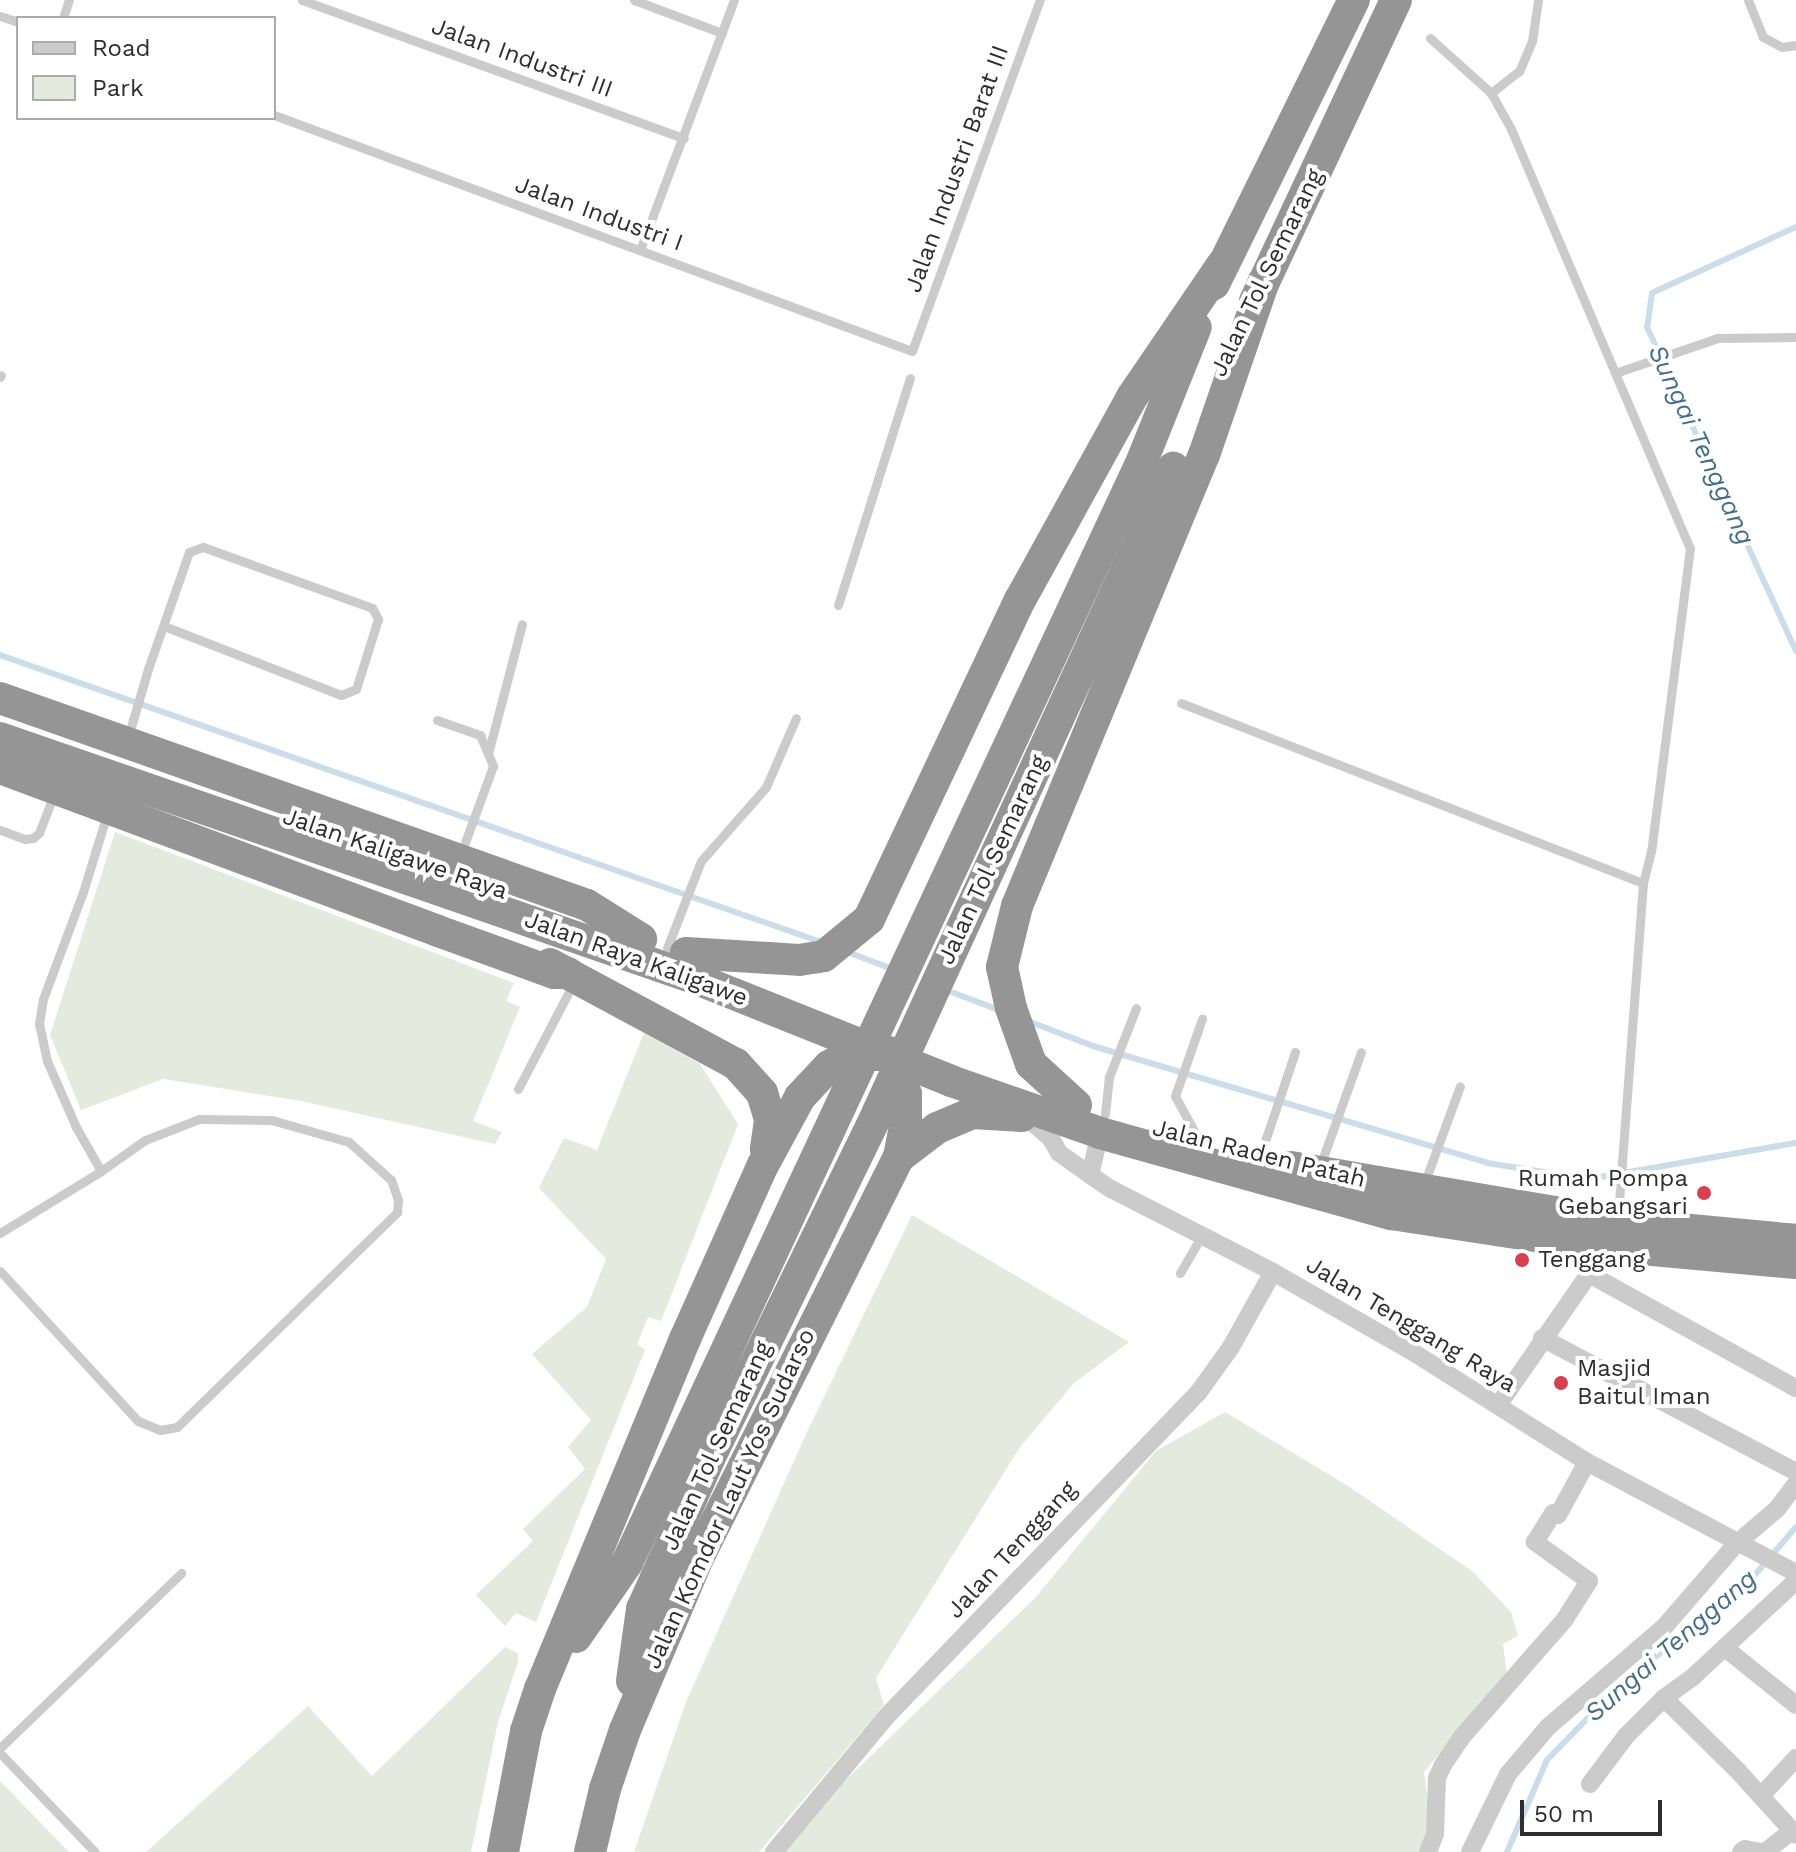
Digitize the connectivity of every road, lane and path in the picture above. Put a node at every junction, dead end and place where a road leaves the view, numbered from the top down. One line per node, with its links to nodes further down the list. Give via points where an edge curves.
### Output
1 (302, 0): 14 (lane, Jalan Industri III)
2 (634, 0): 9 (lane)
3 (734, 0): 9 (lane)
4 (1040, 0): 19 (lane, Jalan Industri Barat III)
5 (1354, 0): 16 (highway, Jalan Tol Semarang)
6 (1396, 0): 17 (highway, Jalan Tol Semarang)
7 (1538, 0): 12 (lane, via 1532,41 1519,71)
8 (1748, 0): 11 (lane, via 1763,37 1782,47)
9 (722, 33): 14 (lane)
10 (1430, 38): 12 (lane)
11 (1796, 45)
12 (1491, 93): 20 (lane)
13 (276, 116): 15 (lane, Jalan Industri I)
14 (684, 138): 15 (lane)
15 (640, 250): 19 (lane, Jalan Industri I)
16 (1222, 265): 40 (highway, via 1132,397 1020,600 942,772 860,929 824,956 799,960); 80 (highway, Jalan Tol Semarang, bridge, via 1142,461 627,1563)
17 (1264, 281): 52 (highway, via 1204,455 1017,906 1002,967 1031,1064); 83 (highway, Jalan Tol Semarang, bridge, via 642,1609)
18 (1796, 337): 20 (lane, via 1718,338)
19 (910, 351)
20 (1615, 373): 39 (lane, via 1690,548)
21 (910, 378): 22 (lane)
22 (838, 605)
23 (522, 624): 32 (lane)
24 (164, 626): 24 (lane, via 189,552 203,547 372,608 378,619 356,689 341,695); 31 (lane)
25 (0, 698): 31 (highway)
26 (1181, 703): 39 (lane)
27 (0, 718): 40 (highway, Jalan Kaligawe Raya)
28 (796, 718): 40 (lane, via 766,787 696,872)
29 (437, 720): 32 (lane, via 480,735)
30 (0, 738): 37 (highway, Jalan Kaligawe Raya)
31 (128, 738): 38 (highway)
32 (489, 750): 38 (lane, via 493,766)
33 (0, 768): 34 (highway)
34 (57, 787): 35 (highway); 36 (lane, via 33,838)
35 (109, 807): 41 (highway, via 554,973); 58 (lane, via 39,1024 47,1061)
36 (0, 830)
37 (334, 852): 41 (highway); 47 (highway, Jalan Raya Kaligawe, via 694,978)
38 (461, 854): 40 (highway)
39 (1643, 883): 61 (lane)
40 (667, 941): 42 (highway, Jalan Kaligawe Raya)
41 (573, 975): 50 (lane); 57 (highway, via 716,1051 753,1080 770,1120)
42 (790, 992): 47 (highway); 48 (highway, Jalan Raden Patah)
43 (1136, 1008): 52 (lane)
44 (1202, 1019): 53 (lane, via 1175,1096)
45 (1295, 1052): 55 (lane)
46 (1361, 1052): 56 (lane)
47 (891, 1055): 48 (highway); 52 (highway, Jalan Raden Patah); 54 (highway, via 906,1094); 57 (highway, via 849,1055 829,1066 800,1097)
48 (976, 1066): 52 (highway, Jalan Raden Patah)
49 (1460, 1086): 60 (lane)
50 (518, 1089)
51 (1025, 1116): 52 (highway); 54 (highway, via 972,1113 937,1128); 59 (street, Jalan Tenggang Raya, via 1059,1153)
52 (1088, 1119): 53 (highway, Jalan Raden Patah); 59 (street); 61 (highway, Jalan Raden Patah, via 1391,1214)
53 (1200, 1142): 55 (highway, Jalan Raden Patah)
54 (899, 1157): 83 (highway, Jalan Komdor Laut Yos Sudarso, via 699,1556)
55 (1259, 1159): 56 (highway, Jalan Raden Patah)
56 (1321, 1162): 60 (highway, Jalan Raden Patah)
57 (763, 1165): 80 (highway)
58 (101, 1171): 62 (lane); 68 (lane, via 145,1140 199,1119 272,1120 349,1142 391,1180 397,1212 177,1427 160,1430 138,1421)
59 (1090, 1175): 63 (street, Jalan Tenggang Raya)
60 (1424, 1184): 61 (highway, Jalan Raden Patah)
61 (1615, 1226): 64 (highway, Jalan Raden Patah); 65 (highway, Jalan Raden Patah); 69 (street)
62 (0, 1233)
63 (1202, 1235): 66 (street, Jalan Tenggang Raya); 67 (lane)
64 (1796, 1240)
65 (1796, 1263)
66 (1273, 1272): 72 (street, Jalan Tenggang Raya); 92 (street, Jalan Tenggang, via 1198,1393 886,1717)
67 (1180, 1273)
68 (1, 1274)
69 (1591, 1275): 70 (street); 71 (street)
70 (1542, 1338): 72 (street); 74 (street)
71 (1796, 1388)
72 (1499, 1404): 73 (street, Jalan Tenggang Raya)
73 (1587, 1462): 76 (street, Jalan Tenggang Raya); 93 (street, via 1558,1515 1553,1513 1535,1542 1589,1581 1565,1619 1443,1765)
74 (1796, 1472)
75 (1796, 1484): 76 (street)
76 (1739, 1545): 78 (street, Jalan Tenggang Raya); 94 (street, via 1665,1626 1555,1720 1516,1763)
77 (181, 1573): 84 (lane)
78 (1795, 1575): 79 (street)
79 (1725, 1648): 81 (street); 82 (street)
80 (540, 1689): 90 (highway, via 526,1731)
81 (1664, 1698): 86 (street, via 1626,1736); 87 (street)
82 (1796, 1705)
83 (625, 1730): 91 (highway, Jalan Komdor Laut Yos Sudarso)
84 (0, 1751): 89 (lane)
85 (1796, 1758): 87 (street)
86 (1590, 1784)
87 (1761, 1796): 88 (street)
88 (1794, 1832): 96 (street)
89 (95, 1852)
90 (503, 1852)
91 (590, 1852)
92 (774, 1852)
93 (1428, 1852)
94 (1470, 1852)
95 (1741, 1852): 96 (street)
96 (1762, 1852)

